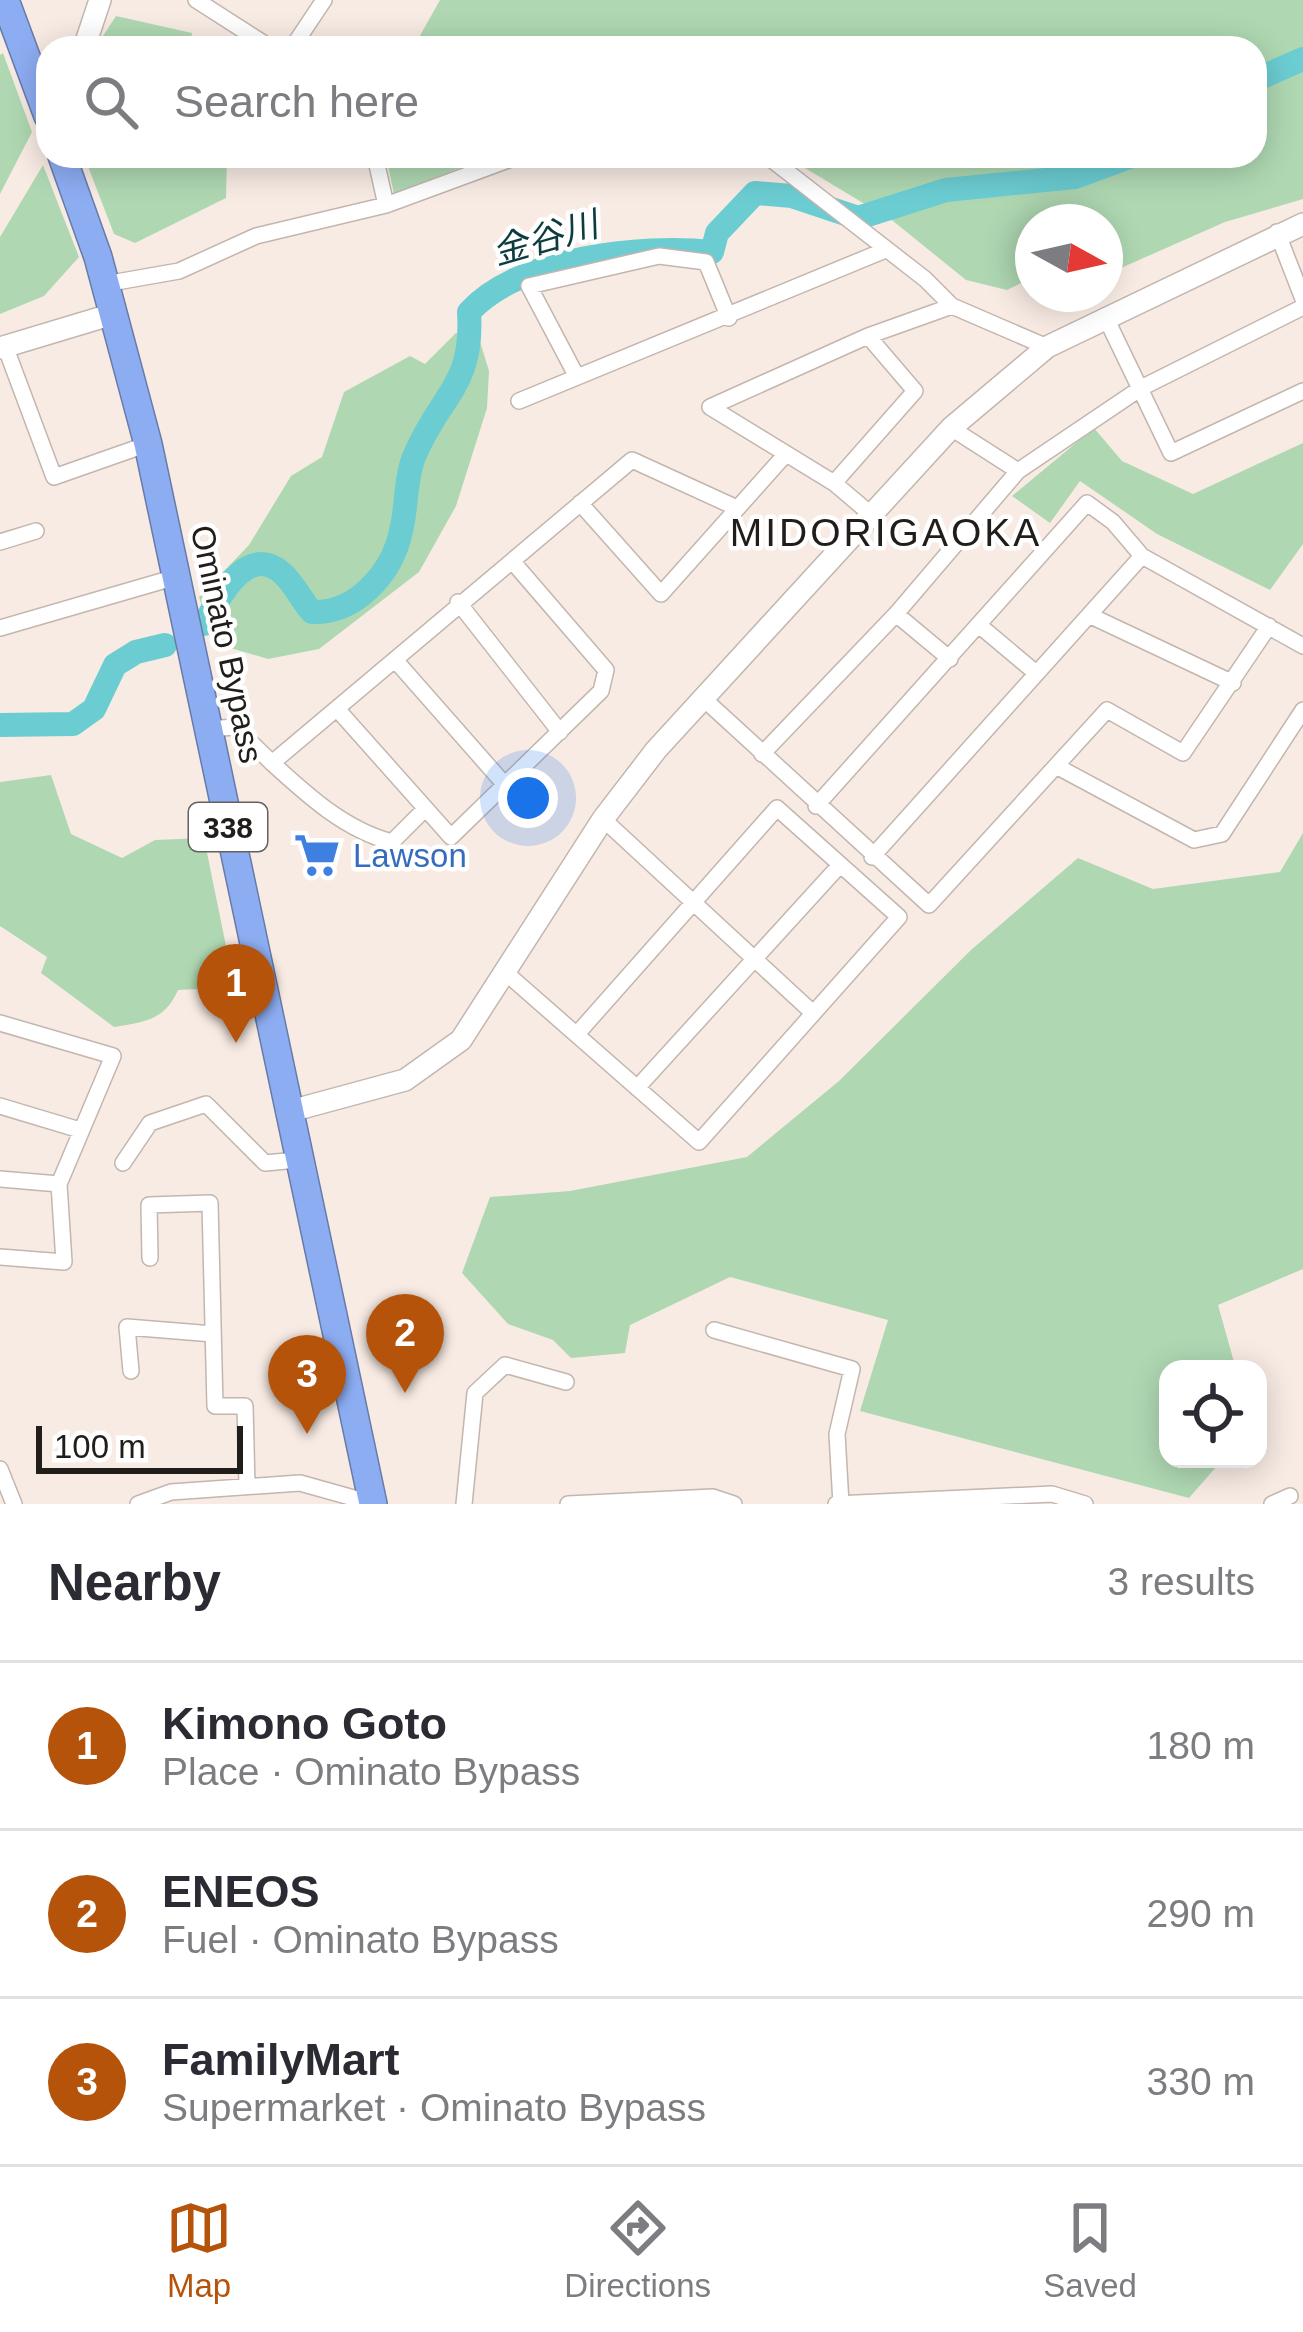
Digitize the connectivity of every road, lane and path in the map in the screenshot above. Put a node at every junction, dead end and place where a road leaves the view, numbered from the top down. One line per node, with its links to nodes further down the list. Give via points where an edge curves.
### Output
1 (4, 0): 8 (highway)
2 (100, 0): 5 (street)
3 (323, 0): 7 (street)
4 (205, 2): 6 (street)
5 (88, 36)
6 (254, 36)
7 (300, 36)
8 (36, 84)
9 (66, 168): 17 (highway, Ominato Bypass / 338)
10 (378, 168): 13 (street)
11 (486, 168): 13 (street)
12 (782, 168): 16 (street)
13 (386, 205): 17 (street, via 256,236 178,271)
14 (1303, 224): 15 (street)
15 (1277, 232): 18 (street); 21 (street)
16 (883, 251): 19 (street); 22 (street)
17 (106, 284): 20 (highway, Ominato Bypass / 338)
18 (1303, 303): 27 (street)
19 (952, 306): 23 (street); 25 (street)
20 (113, 314): 24 (street); 31 (highway, Ominato Bypass / 338)
21 (1106, 316): 25 (street); 27 (street)
22 (729, 318): 26 (street); 26 (street, via 706,262 659,256 529,286)
23 (868, 336): 32 (street, via 710,407); 34 (street, via 915,391)
24 (2, 347): 31 (street, via 54,477)
25 (1047, 347): 30 (street)
26 (578, 377): 29 (street)
27 (1141, 388): 28 (street, via 1171,453); 33 (street)
28 (1303, 391)
29 (519, 400)
30 (950, 428): 33 (street); 37 (street)
31 (148, 444): 42 (highway, Ominato Bypass / 338)
32 (785, 455): 34 (street); 36 (street)
33 (1018, 471): 44 (street)
34 (834, 483): 37 (street)
35 (580, 503): 36 (street, via 632,460); 36 (street, via 662,594); 41 (street)
36 (737, 508)
37 (873, 516): 54 (street)
38 (36, 531): 39 (street)
39 (0, 542)
40 (1142, 556): 45 (street); 46 (street, via 1087,503); 47 (street)
41 (512, 561): 43 (street); 58 (street, via 606,670 601,691)
42 (176, 577): 48 (street); 57 (highway, Ominato Bypass / 338)
43 (458, 602): 51 (street); 58 (street)
44 (896, 614): 50 (street); 59 (street)
45 (1090, 616): 52 (street); 53 (street)
46 (980, 626): 50 (street); 52 (street)
47 (1269, 626): 49 (street); 53 (street)
48 (0, 628)
49 (1303, 646)
50 (950, 659): 63 (street)
51 (396, 661): 55 (street); 62 (street)
52 (1036, 673): 66 (street)
53 (1233, 683): 61 (street, via 1183,753 1107,710)
54 (705, 700): 59 (street); 65 (street)
55 (338, 710): 60 (street); 64 (street)
56 (1303, 710): 61 (street, via 1222,834 1194,840)
57 (208, 729): 60 (street, via 235,727); 76 (highway, Ominato Bypass / 338)
58 (560, 731): 62 (street)
59 (762, 754): 63 (street)
60 (272, 763): 64 (street, via 311,799 374,837 392,842)
61 (1056, 766): 66 (street, via 929,905)
62 (506, 786): 64 (street, via 451,837)
63 (816, 806): 66 (street)
64 (424, 810)
65 (603, 819): 68 (street); 70 (street)
66 (872, 857)
67 (839, 865): 68 (street, via 777,808); 69 (street); 71 (street, via 899,917)
68 (694, 903): 69 (street); 73 (street)
69 (753, 959): 71 (street); 74 (street)
70 (506, 973): 73 (street); 76 (street, via 460,1040 420,1071 377,1091)
71 (813, 1012): 74 (street, via 699,1142)
72 (0, 1024): 77 (street, via 113,1056)
73 (577, 1034): 74 (street)
74 (637, 1088)
75 (0, 1106): 77 (street)
76 (287, 1112): 78 (highway, Ominato Bypass / 338)
77 (80, 1130): 81 (street)
78 (297, 1160): 79 (street, via 265,1162 206,1103 150,1124); 94 (highway, Ominato Bypass / 338)
79 (123, 1163)
80 (0, 1179): 81 (street)
81 (59, 1184): 82 (street, via 64,1262)
82 (0, 1257)
83 (150, 1258): 85 (street, via 149,1205 210,1203)
84 (714, 1330): 98 (street, via 852,1369 837,1434)
85 (213, 1334): 86 (street, via 127,1327); 89 (street, via 215,1406 245,1406)
86 (130, 1371)
87 (566, 1382): 95 (street, via 505,1365 486,1378 475,1393)
88 (0, 1469): 92 (street)
89 (247, 1486): 93 (street, via 171,1492); 94 (street, via 300,1483)
90 (1290, 1496): 100 (street)
91 (983, 1501): 98 (street); 99 (street, via 1052,1494)
92 (14, 1504)
93 (138, 1504)
94 (374, 1504)
95 (464, 1504)
96 (568, 1504): 97 (street, via 713,1496)
97 (734, 1504)
98 (837, 1504)
99 (1085, 1504)
100 (1272, 1504)

